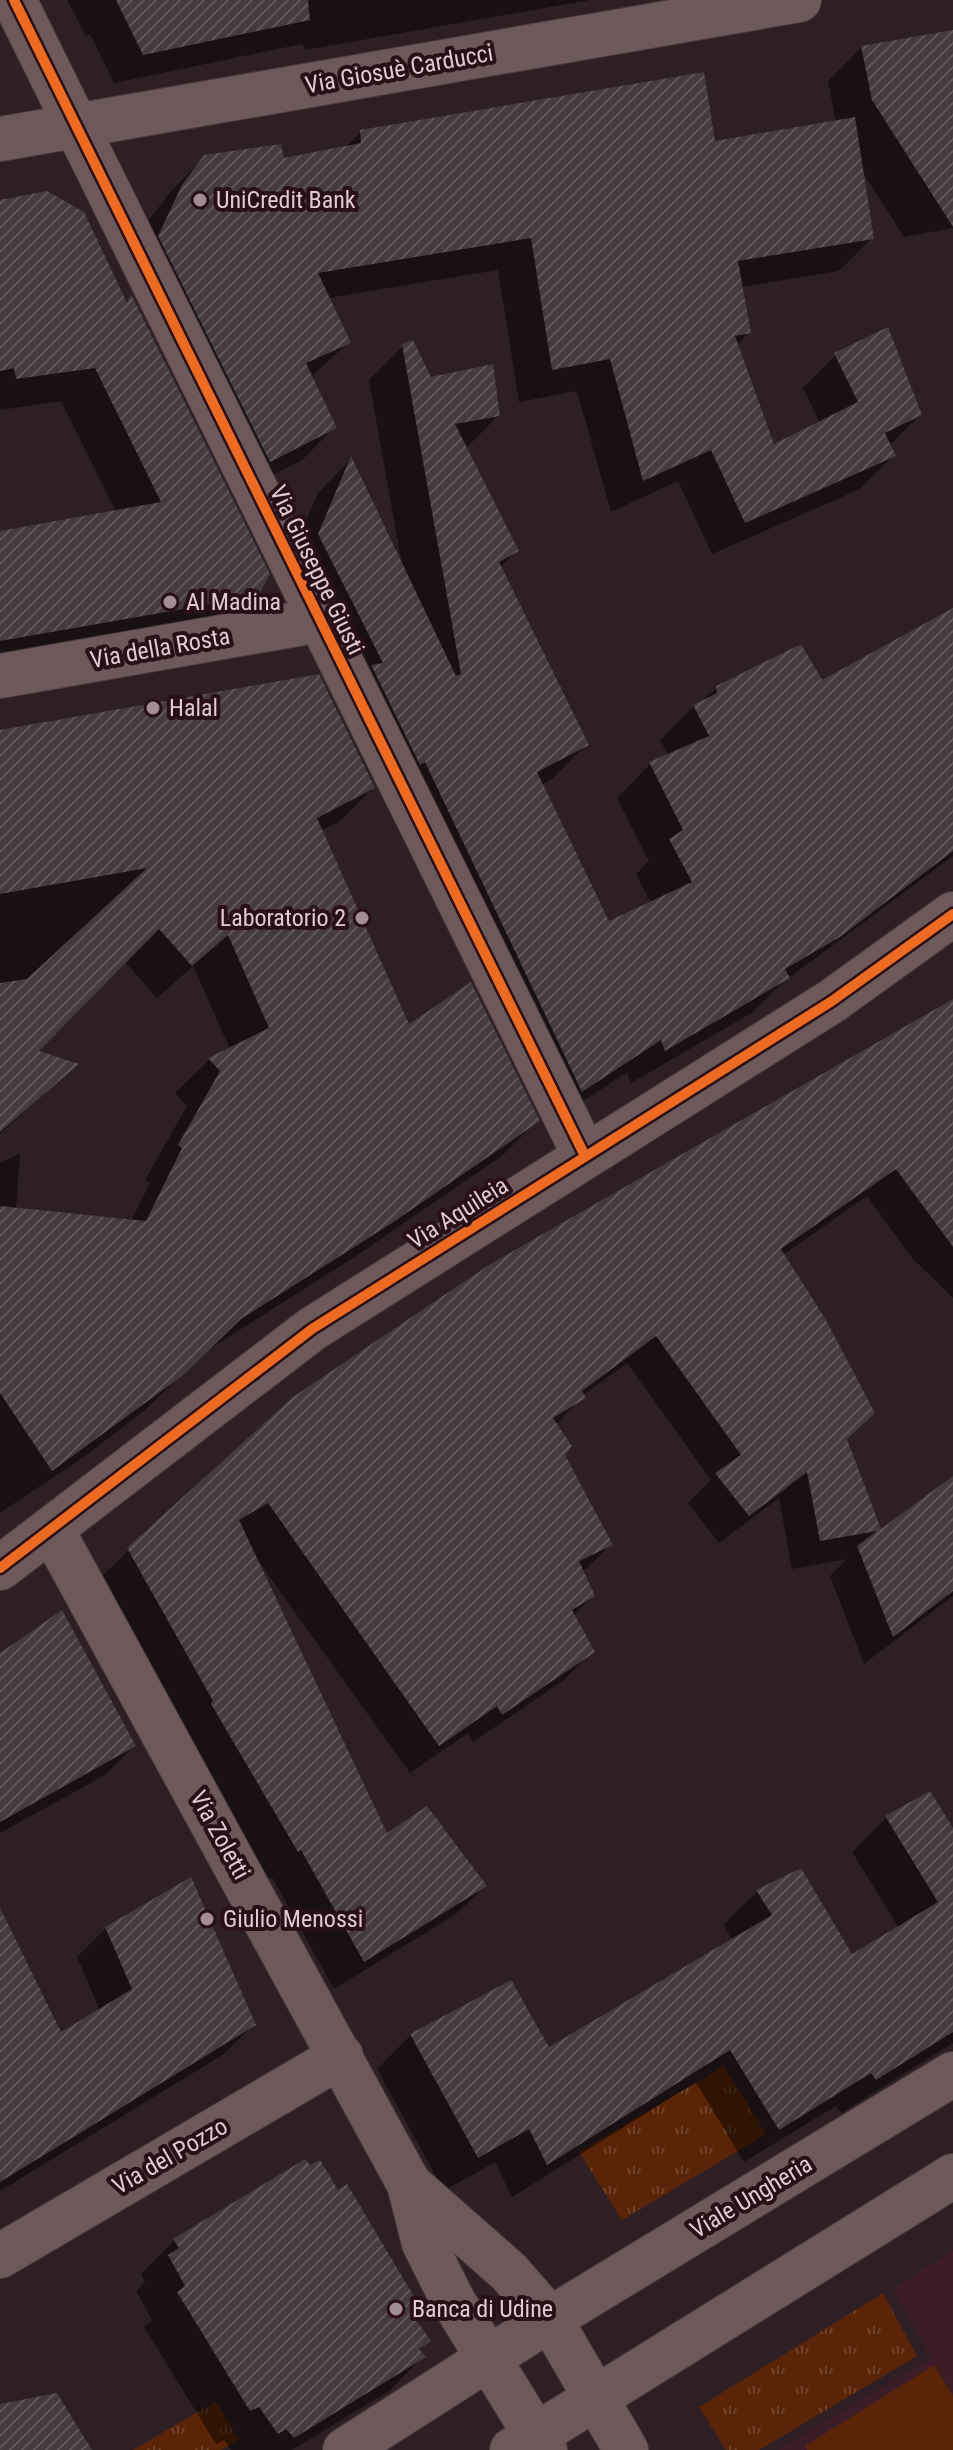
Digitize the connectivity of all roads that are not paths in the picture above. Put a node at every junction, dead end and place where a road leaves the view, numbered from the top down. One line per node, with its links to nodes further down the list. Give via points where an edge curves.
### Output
1 (14, 0): 3 (street, Via Giuseppe Giusti)
2 (799, 0): 3 (street, Via Giosuè Carducci)
3 (75, 125): 4 (street, Via Giosuè Carducci); 5 (street, Via Giuseppe Giusti)
4 (0, 139)
5 (320, 620): 6 (street, Via della Rosta); 8 (street, Via Giuseppe Giusti)
6 (0, 676)
7 (953, 914): 8 (street, Via Aquileia, via 832,1001)
8 (585, 1156): 9 (street, Via Aquileia, via 312,1329)
9 (52, 1530): 10 (street, Via Aquileia); 11 (street, Via Zoletti)
10 (0, 1568)
11 (341, 2056): 14 (street, Via Zoletti); 15 (street, Via del Pozzo)
12 (953, 2074): 16 (street, Viale Ungheria)
13 (953, 2176): 18 (street)
14 (409, 2184): 16 (street, Via Zoletti, via 509,2272); 17 (street, Via Zoletti, via 424,2243)
15 (0, 2256)
16 (550, 2319): 17 (street, Viale Ungheria); 18 (street)
17 (486, 2359): 19 (street); 20 (street, Viale Ungheria)
18 (598, 2396): 19 (street); 21 (street)
19 (530, 2445)
20 (345, 2450)
21 (626, 2450)

